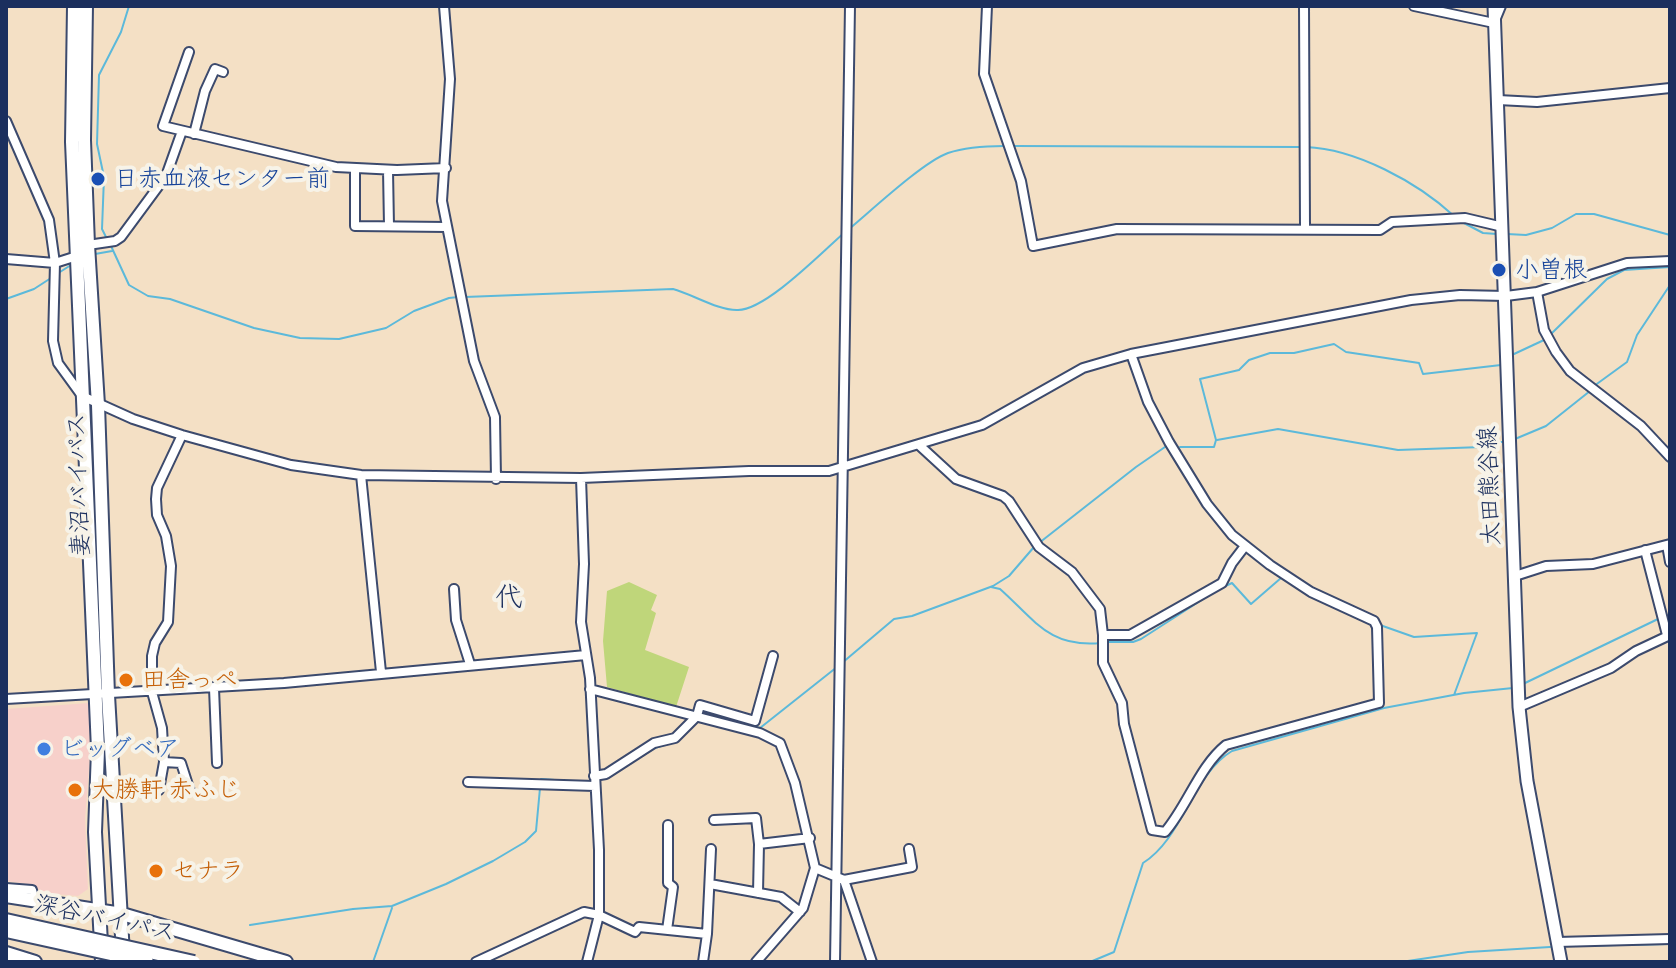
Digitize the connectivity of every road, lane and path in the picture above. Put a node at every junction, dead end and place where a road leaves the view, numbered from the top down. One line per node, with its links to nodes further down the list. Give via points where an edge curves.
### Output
1 (74, 6): 25 (highway, 妻沼バイパス, via 72,142)
2 (86, 6): 25 (highway, 妻沼バイパス)
3 (444, 6): 19 (street, via 450,79)
4 (850, 6): 37 (street)
5 (987, 6): 23 (street, via 984,74 1021,181 1033,246 1117,229)
6 (1304, 6): 23 (street)
7 (1414, 6): 10 (street)
8 (1494, 6): 10 (main road, 太田熊谷線)
9 (1501, 6): 10 (street)
10 (1494, 23): 14 (main road, 太田熊谷線)
11 (189, 52): 16 (street, via 163,126)
12 (223, 72): 17 (street, via 215,69)
13 (1670, 88): 14 (street, via 1537,102)
14 (1498, 100): 24 (main road, 太田熊谷線)
15 (6, 121): 28 (street, via 49,220)
16 (182, 131): 17 (street); 25 (street, via 166,176 146,206 121,237)
17 (194, 134): 18 (street)
18 (355, 168): 20 (street); 21 (street, via 355,226)
19 (446, 168): 20 (street); 22 (street, via 442,201)
20 (388, 170): 21 (street)
21 (389, 226): 22 (street)
22 (447, 227): 40 (street, via 474,361 495,417)
23 (1305, 228): 24 (street, via 1380,230 1392,222 1465,218)
24 (1504, 232): 30 (main road, 太田熊谷線)
25 (83, 257): 28 (street); 32 (highway, 妻沼バイパス); 33 (highway, 妻沼バイパス)
26 (6, 259): 28 (street)
27 (1670, 261): 29 (street, via 1627,263)
28 (55, 266): 32 (street, via 53,341 58,363)
29 (1537, 292): 30 (street); 36 (street, via 1546,332 1570,371 1641,426)
30 (1506, 296): 31 (street, via 1411,300); 45 (main road, 太田熊谷線)
31 (1131, 354): 35 (street, via 1083,368 982,425); 42 (street, via 1169,442 1207,504)
32 (82, 396): 33 (street); 56 (highway, 妻沼バイパス)
33 (98, 405): 34 (street); 56 (highway, 妻沼バイパス)
34 (182, 435): 38 (street, via 291,465); 55 (street, via 157,488 171,586 168,622 153,649)
35 (919, 445): 37 (street); 48 (street, via 956,479 1003,496 1038,545 1072,572 1100,609)
36 (1670, 457)
37 (842, 466): 39 (street, via 803,473); 73 (street)
38 (361, 475): 40 (street); 52 (street)
39 (581, 478): 40 (street); 49 (street, via 581,622)
40 (496, 479)
41 (1668, 545): 43 (street); 44 (street)
42 (1245, 546): 48 (street, via 1222,583 1130,635); 48 (street, via 1311,592 1375,624 1379,703 1226,745 1214,755 1165,832 1152,830 1122,703 1103,663)
43 (1645, 550): 45 (street); 47 (street)
44 (1670, 562)
45 (1515, 576): 58 (main road, 太田熊谷線)
46 (454, 589): 51 (street, via 456,620)
47 (1668, 635): 58 (street, via 1611,668)
48 (1103, 636)
49 (586, 655): 51 (street); 54 (street)
50 (773, 656): 59 (street, via 755,721 700,705)
51 (470, 664): 52 (street)
52 (381, 672): 53 (street)
53 (214, 688): 55 (street); 61 (street)
54 (590, 689): 59 (street); 63 (street)
55 (152, 692): 56 (street); 60 (street)
56 (102, 696): 57 (street); 79 (highway, 妻沼バイパス, via 95,822); 81 (highway, 妻沼バイパス)
57 (6, 699)
58 (1519, 707): 88 (main road, 太田熊谷線)
59 (697, 716): 63 (street, via 675,738 654,743); 68 (street, via 780,743)
60 (164, 762): 64 (street); 65 (street, via 181,763)
61 (217, 763)
62 (468, 782): 63 (street)
63 (594, 782): 82 (street)
64 (159, 790)
65 (190, 791)
66 (714, 820): 69 (street, via 756,818)
67 (668, 825): 84 (street, via 668,883 673,887)
68 (810, 838): 69 (street); 72 (street)
69 (759, 844): 76 (street)
70 (711, 849): 74 (street)
71 (909, 849): 73 (street, via 912,867)
72 (815, 868): 73 (street); 80 (street)
73 (839, 879): 100 (street); 101 (street)
74 (710, 884): 76 (street); 86 (street)
75 (6, 888): 78 (street, via 32,890)
76 (758, 893): 80 (street, via 781,897)
77 (6, 896): 78 (highway)
78 (35, 901): 79 (highway)
79 (97, 910): 81 (highway); 91 (highway, 妻沼バイパス)
80 (800, 912): 99 (street)
81 (122, 914): 92 (highway, 妻沼バイパス); 95 (highway)
82 (599, 915): 84 (street, via 635,932 639,927); 96 (street, via 581,913); 97 (street)
83 (6, 920): 94 (highway, 深谷バイパス, bridge)
84 (667, 930): 86 (street)
85 (6, 931): 93 (highway, 深谷バイパス, bridge)
86 (707, 934): 98 (street)
87 (1670, 939): 88 (street)
88 (1557, 942): 102 (main road, 太田熊谷線)
89 (6, 953): 90 (highway)
90 (35, 962)
91 (102, 962)
92 (123, 962)
93 (147, 962)
94 (194, 962)
95 (286, 962)
96 (476, 962)
97 (587, 962)
98 (703, 962)
99 (756, 962)
100 (835, 962)
101 (872, 962)
102 (1561, 962)

